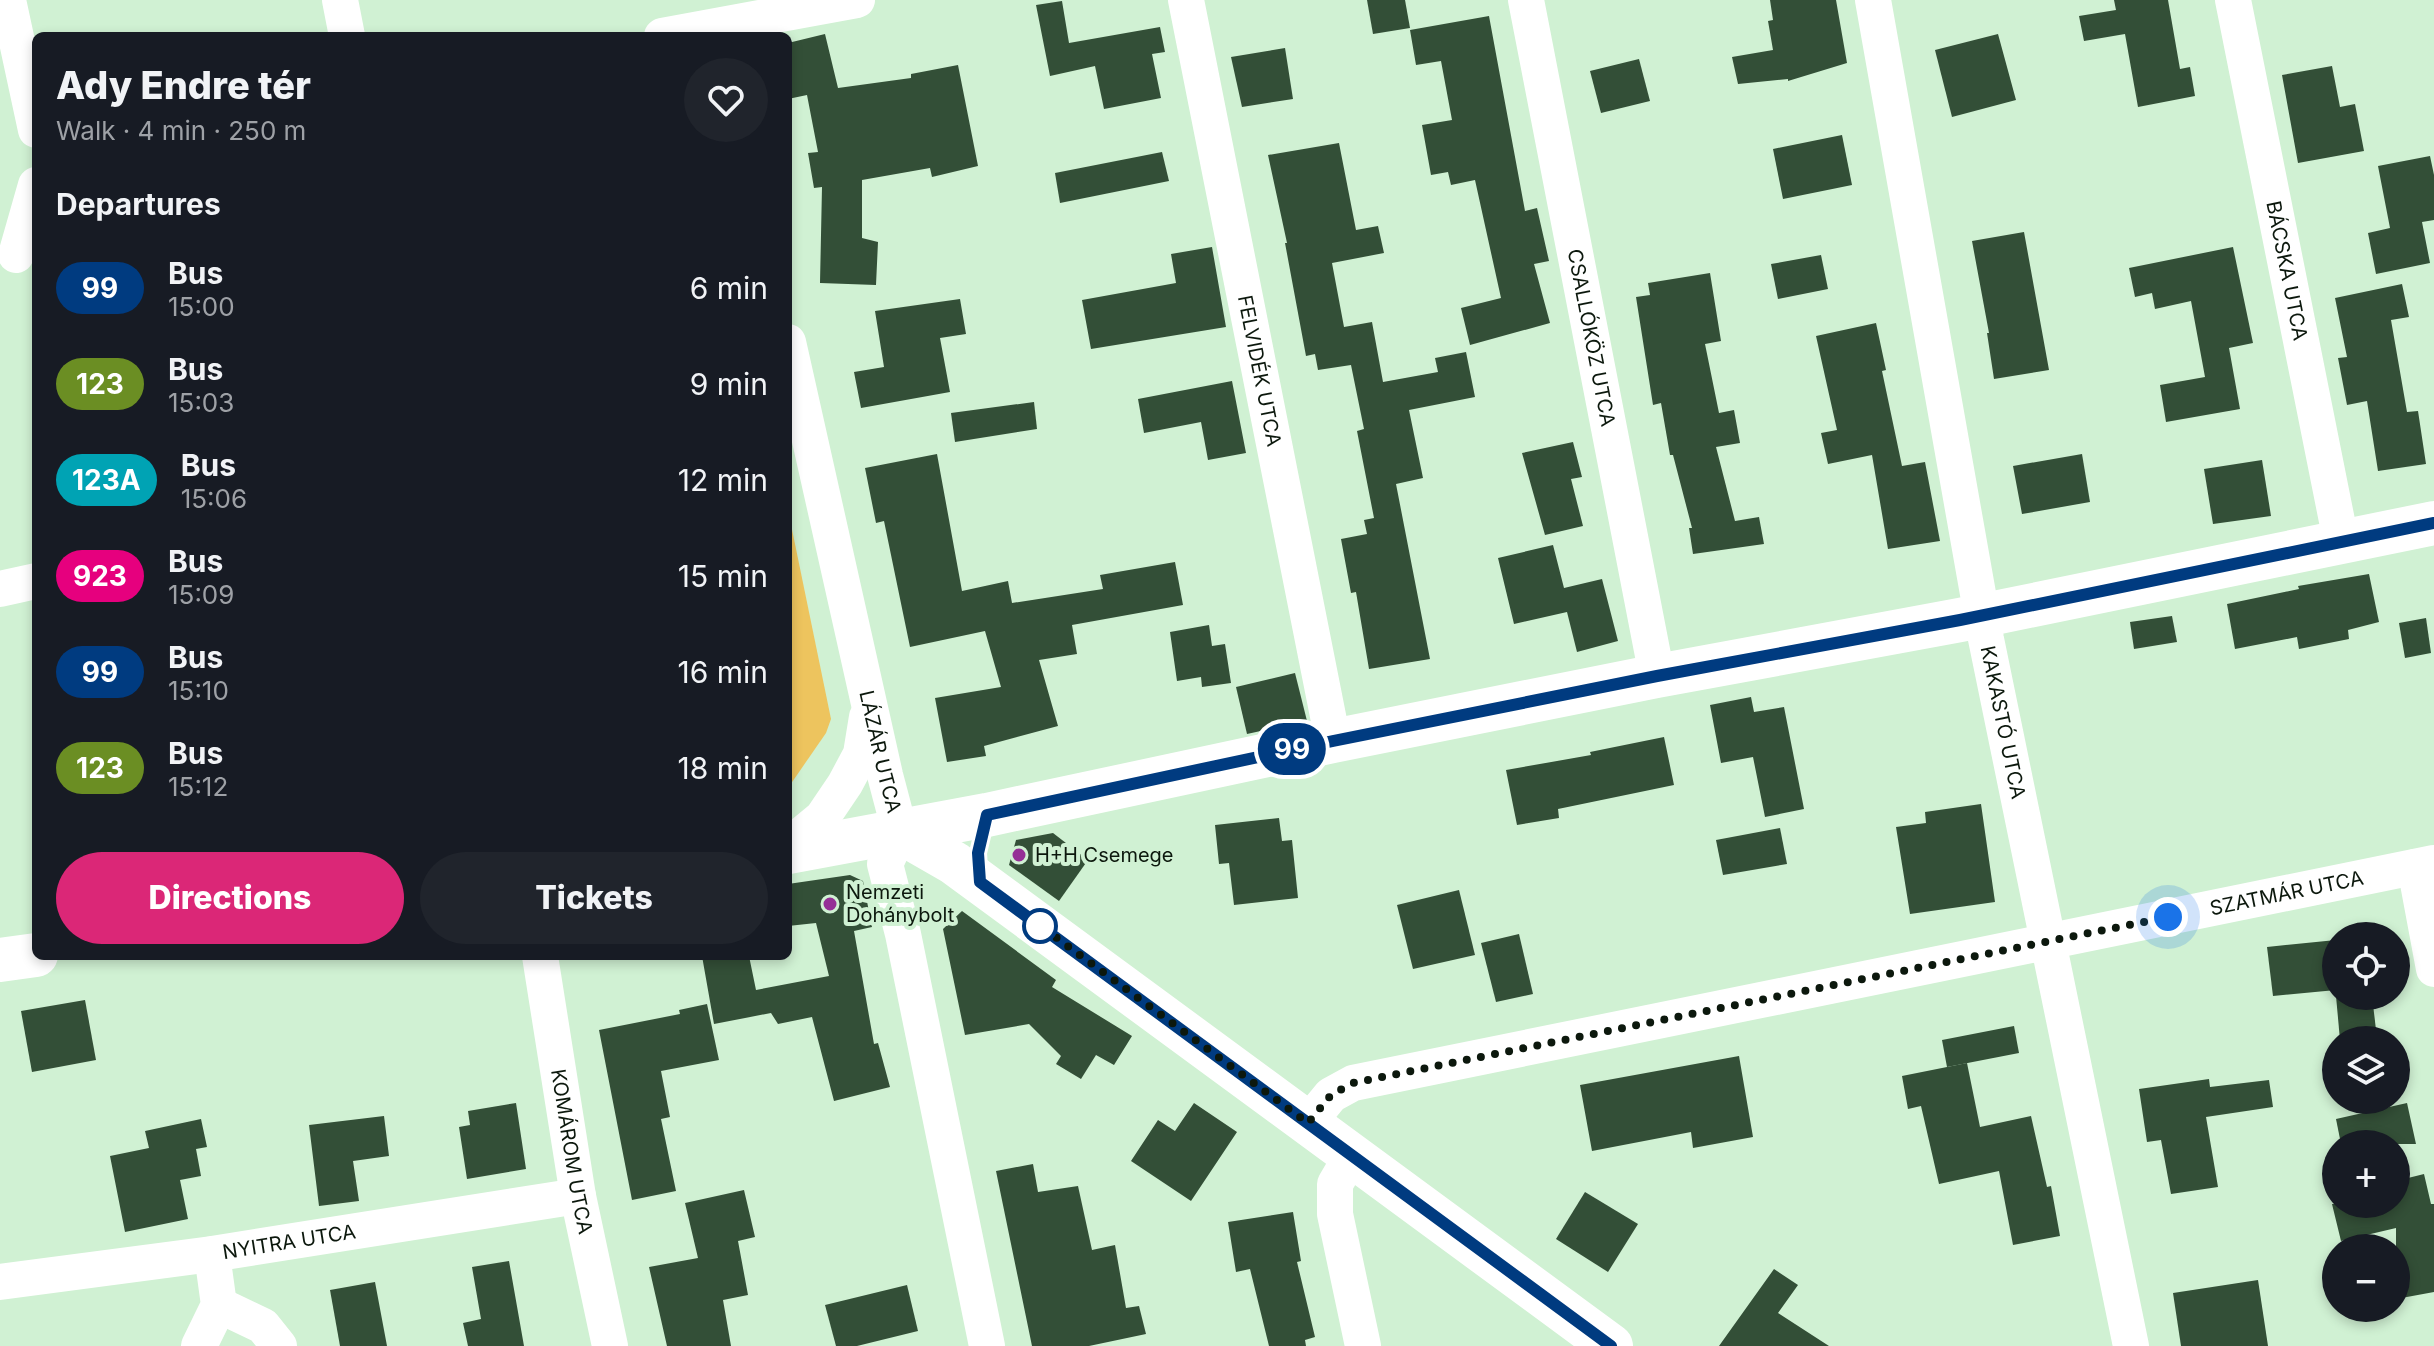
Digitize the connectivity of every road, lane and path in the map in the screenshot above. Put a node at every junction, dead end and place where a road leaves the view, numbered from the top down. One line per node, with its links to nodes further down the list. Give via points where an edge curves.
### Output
1 (8, 0): 11 (street)
2 (340, 0): 9 (street)
3 (857, 0): 8 (street)
4 (1186, 0): 23 (street, FELVIDÉK UTCA)
5 (1526, 0): 21 (street, CSALLÓKÖZ UTCA)
6 (1873, 0): 20 (street, KAKASTÓ UTCA)
7 (2233, 0): 17 (street, BÁCSKA UTCA)
8 (718, 20): 10 (street)
9 (346, 32)
10 (676, 32)
11 (32, 111)
12 (32, 200): 13 (street)
13 (17, 256)
14 (792, 378): 15 (street, LÁZÁR UTCA)
15 (799, 442): 22 (street, LÁZÁR UTCA)
16 (2434, 523): 17 (street)
17 (2341, 541): 20 (street)
18 (32, 582): 19 (street)
19 (0, 589)
20 (1982, 616): 21 (street); 30 (street, KAKASTÓ UTCA)
21 (1657, 676): 23 (street)
22 (869, 704): 25 (street, LÁZÁR UTCA); 26 (street, via 861,754 845,784 822,818)
23 (1333, 741): 24 (street)
24 (987, 815): 25 (street); 29 (street, via 978,853)
25 (900, 832): 27 (street); 29 (street); 44 (street, LÁZÁR UTCA, via 885,864)
26 (792, 843)
27 (792, 851)
28 (2424, 865): 30 (street, SZATMÁR UTCA); 34 (street)
29 (980, 882): 35 (street)
30 (2047, 942): 35 (street, SZATMÁR UTCA, via 1353,1083 1331,1095); 47 (street, KAKASTÓ UTCA)
31 (32, 956): 32 (street)
32 (0, 960)
33 (541, 960): 37 (street, KOMÁROM UTCA)
34 (2434, 969)
35 (1308, 1123): 36 (street)
36 (1352, 1155): 45 (street, via 1335,1184 1335,1214); 46 (street)
37 (578, 1196): 38 (street, NYITRA UTCA); 43 (street, KOMÁROM UTCA)
38 (212, 1254): 39 (street, NYITRA UTCA); 40 (street)
39 (0, 1282)
40 (219, 1305): 41 (street); 42 (street, via 263,1326)
41 (199, 1346)
42 (279, 1346)
43 (610, 1346)
44 (987, 1346)
45 (1363, 1346)
46 (1611, 1346)
47 (2131, 1346)

